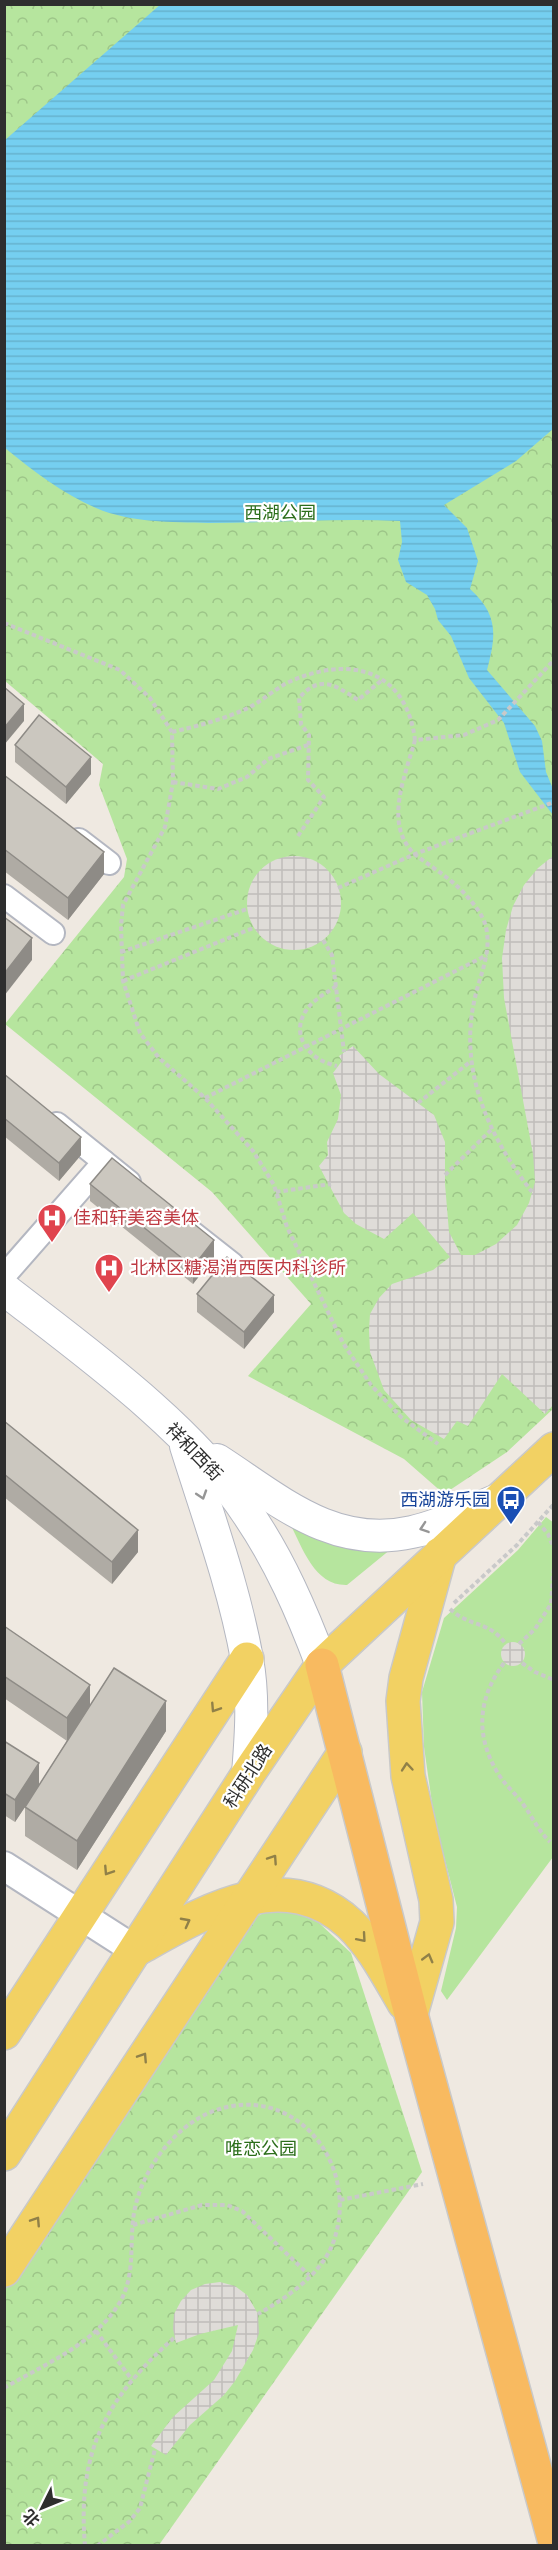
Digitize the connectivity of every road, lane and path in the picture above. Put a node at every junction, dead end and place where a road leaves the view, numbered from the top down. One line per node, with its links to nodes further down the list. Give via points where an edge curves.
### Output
1 (4, 623): 4 (path, via 120,670 150,698)
2 (554, 660): 5 (path, via 498,720 464,735)
3 (382, 680): 4 (path, via 350,667 308,675 227,717); 5 (path, via 405,707); 6 (path, via 358,700 336,686 320,683 307,690 299,698 298,710 309,735)
4 (172, 732): 7 (path)
5 (415, 740): 11 (path, via 398,813 400,833)
6 (308, 745): 7 (path, via 267,759 247,777 218,789); 10 (path, via 308,780 324,797)
7 (174, 782): 19 (path, via 165,827 123,905)
8 (554, 802): 11 (path)
9 (62, 827): 12 (street)
10 (298, 836)
11 (415, 854): 13 (path); 20 (path, via 474,904 485,923)
12 (109, 863)
13 (338, 888)
14 (4, 896): 17 (street)
15 (247, 909): 19 (path)
16 (253, 928): 21 (path)
17 (52, 933)
18 (324, 940): 22 (path, via 332,955)
19 (121, 952): 21 (path)
20 (488, 955): 23 (path); 26 (path, via 469,1032)
21 (123, 981): 28 (path, via 140,1033 159,1058)
22 (336, 986): 23 (path); 24 (path, via 307,1008 299,1034)
23 (339, 1029): 24 (path); 25 (path)
24 (304, 1047): 27 (path, via 326,1064); 28 (path)
25 (344, 1052)
26 (470, 1062): 29 (path); 31 (path)
27 (337, 1066)
28 (205, 1098): 35 (path, via 253,1151)
29 (418, 1103)
30 (41, 1110): 32 (street)
31 (491, 1130): 33 (path); 36 (path)
32 (104, 1162): 37 (street); 40 (street)
33 (445, 1175)
34 (331, 1184): 35 (path)
35 (276, 1192): 43 (path, via 287,1227 343,1343 371,1385 401,1417)
36 (532, 1192)
37 (150, 1198)
38 (177, 1220): 39 (street)
39 (232, 1264)
40 (4, 1276)
41 (4, 1289): 42 (main road, 祥和西街, via 95,1361)
42 (184, 1440): 45 (main road, one-way to 42, via 414,1532 388,1537 360,1536 310,1519); 55 (main road, one-way to 55, via 218,1546); 58 (main road, 祥和西街, via 248,1512 298,1603)
43 (438, 1444)
44 (554, 1449): 45 (main road, 科研北路)
45 (499, 1500): 49 (main road, 科研北路)
46 (554, 1504): 47 (path)
47 (538, 1522): 48 (path); 51 (path)
48 (554, 1550)
49 (440, 1554): 58 (main road, 科研北路); 67 (main road, one-way to 49, via 437,1922 436,1900 408,1776 403,1701)
50 (554, 1566): 54 (path, via 551,1604 535,1629)
51 (449, 1608): 52 (path); 53 (path, via 464,1619 494,1630)
52 (443, 1613)
53 (506, 1644)
54 (519, 1644)
55 (247, 1659): 61 (main road, via 252,1732); 65 (main road, one-way to 65)
56 (504, 1663): 62 (path, via 483,1701 483,1738 499,1776)
57 (522, 1663): 59 (path)
58 (322, 1665): 60 (highway); 61 (main road, 科研北路)
59 (554, 1680)
60 (345, 1752): 64 (main road, one-way to 60); 67 (highway)
61 (248, 1774): 66 (main road, 科研北路)
62 (550, 1842)
63 (4, 1866): 65 (street)
64 (246, 1899): 66 (main road, one-way to 64, via 210,1910); 67 (main road, one-way to 67, via 287,1895 330,1908 370,1948); 73 (main road, one-way to 64)
65 (79, 1915): 66 (street); 68 (main road)
66 (135, 1950): 69 (main road, 科研北路)
67 (411, 2014): 81 (highway)
68 (4, 2033)
69 (4, 2154)
70 (423, 2184): 71 (path)
71 (340, 2200): 72 (path, via 329,2157 298,2120 279,2110 234,2107 190,2122 173,2138 146,2178); 74 (path, via 332,2244)
72 (133, 2225): 74 (path, via 202,2205 235,2207); 76 (path, via 128,2284 121,2301)
73 (4, 2270)
74 (309, 2275): 75 (path, via 284,2298)
75 (258, 2314)
76 (96, 2331): 78 (path); 79 (path)
77 (175, 2337): 78 (path)
78 (132, 2380): 82 (path, via 92,2445 83,2493)
79 (4, 2388)
80 (155, 2449): 83 (path, via 140,2508 130,2521)
81 (554, 2539)
82 (85, 2546)
83 (97, 2546)

